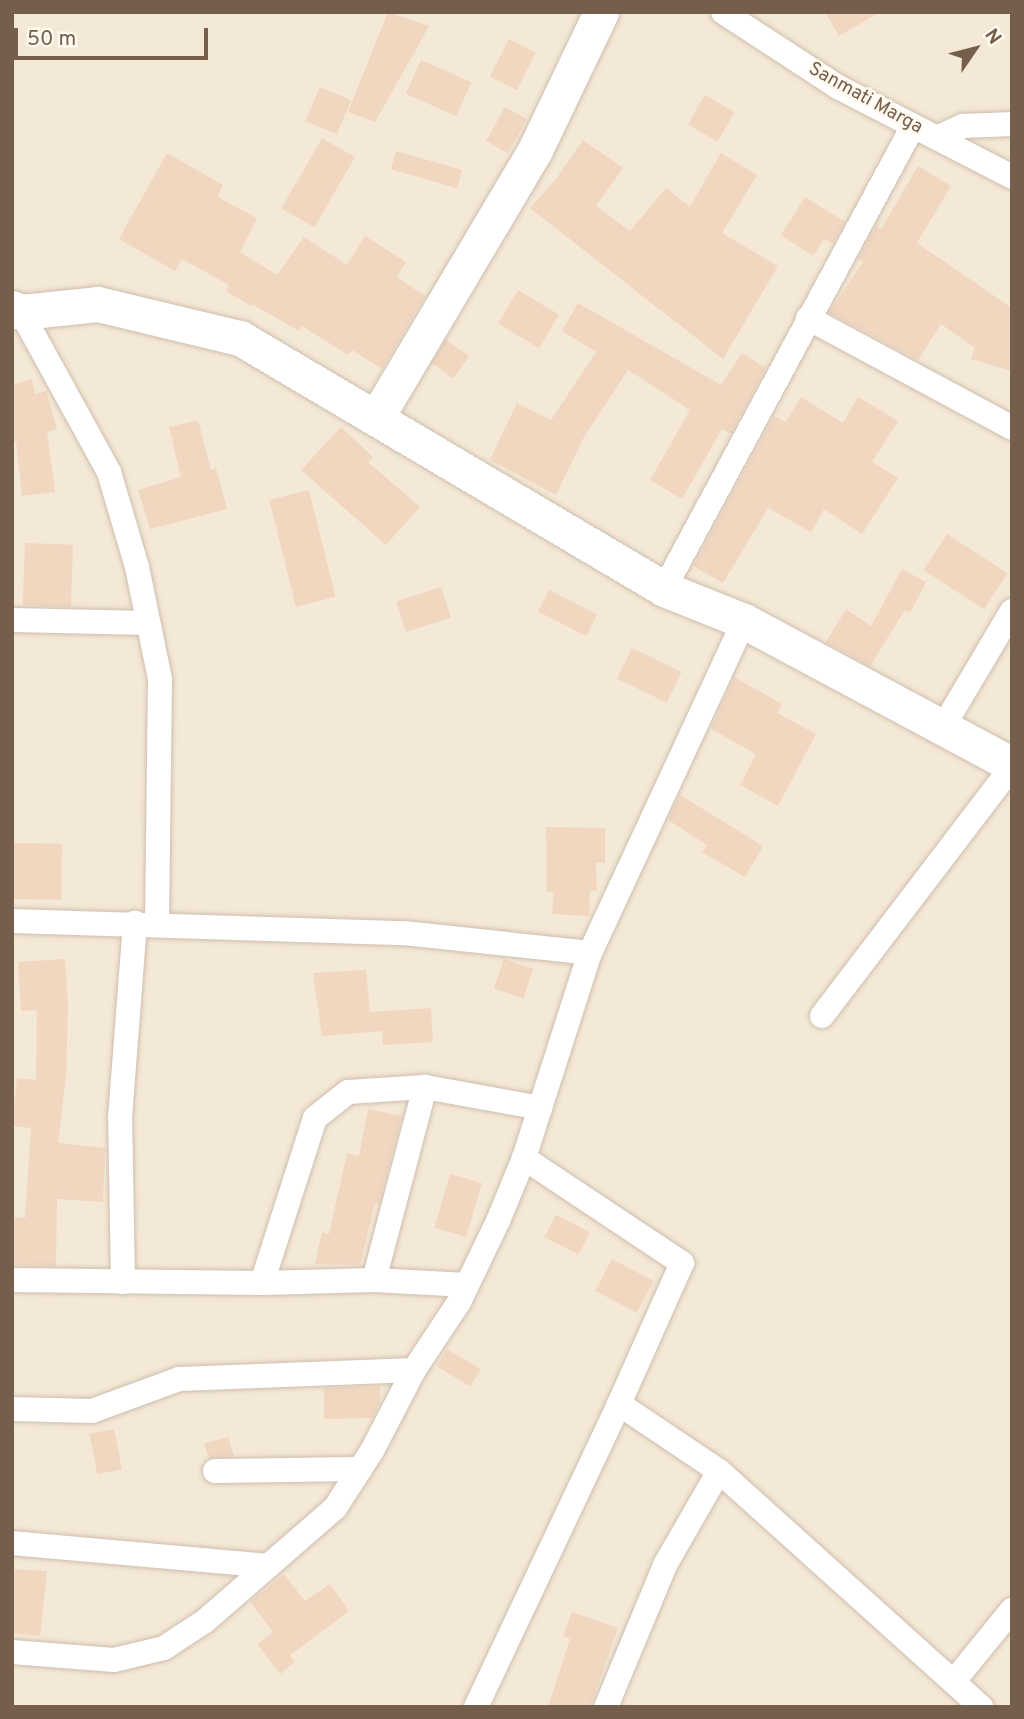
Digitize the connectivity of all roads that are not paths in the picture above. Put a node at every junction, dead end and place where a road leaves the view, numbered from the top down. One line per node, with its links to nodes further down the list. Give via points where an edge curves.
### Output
1 (601, 12): 9 (street, via 534,150)
2 (723, 12): 4 (street, Sanmati Marga, via 838,87)
3 (1012, 124): 5 (street, via 963,126)
4 (913, 126): 5 (street, Sanmati Marga); 8 (street)
5 (937, 138): 6 (street, Sanmati Marga)
6 (1012, 177)
7 (17, 310): 9 (street, via 98,304 240,338); 15 (street, via 109,472)
8 (808, 318): 10 (street); 11 (street)
9 (376, 418): 11 (street)
10 (1012, 428)
11 (664, 589): 14 (street)
12 (1012, 611): 16 (street)
13 (12, 620): 15 (street)
14 (744, 621): 16 (street); 20 (street)
15 (148, 623): 19 (street, via 160,679)
16 (943, 727): 17 (street)
17 (1012, 766): 21 (street)
18 (12, 922): 19 (street)
19 (146, 923): 20 (street, via 404,933); 27 (street, via 120,1118)
20 (590, 953): 23 (street)
21 (822, 1017)
22 (425, 1087): 23 (street); 26 (street); 28 (street, via 348,1092 314,1118)
23 (540, 1108): 24 (street)
24 (524, 1158): 29 (street); 31 (street, via 682,1263)
25 (12, 1280): 27 (street)
26 (374, 1280): 28 (street); 29 (street)
27 (123, 1282): 28 (street)
28 (262, 1283)
29 (467, 1285): 30 (street)
30 (414, 1370): 32 (street, via 179,1379 92,1412); 33 (street)
31 (619, 1404): 35 (street); 41 (street)
32 (12, 1409)
33 (360, 1469): 34 (street); 37 (street, via 334,1508)
34 (215, 1471)
35 (719, 1471): 40 (street); 42 (street, via 665,1565)
36 (12, 1543): 37 (street)
37 (268, 1566): 39 (street, via 205,1621 164,1648 114,1660)
38 (1012, 1610): 40 (street)
39 (12, 1652)
40 (954, 1681): 43 (street)
41 (476, 1707)
42 (606, 1707)
43 (981, 1707)

